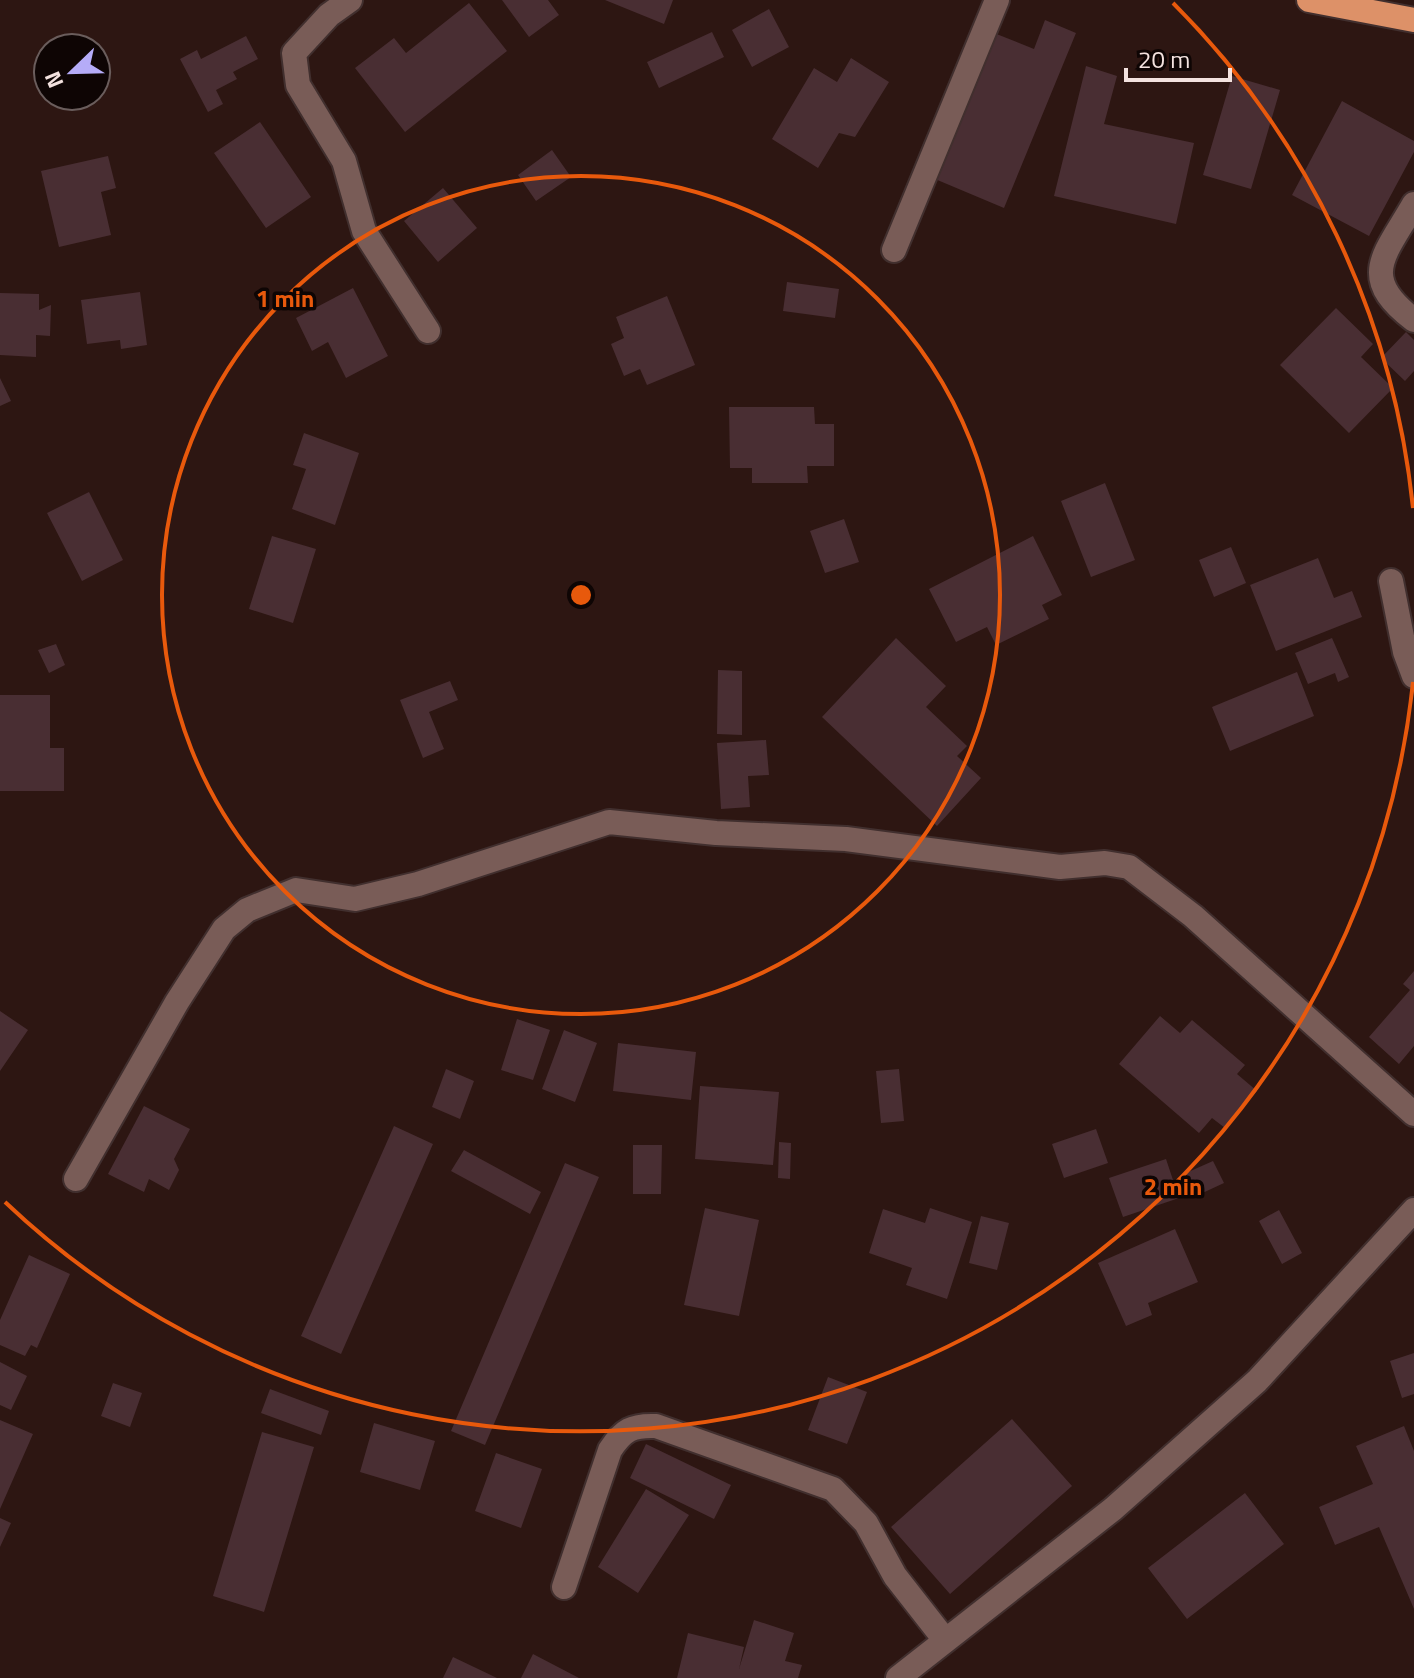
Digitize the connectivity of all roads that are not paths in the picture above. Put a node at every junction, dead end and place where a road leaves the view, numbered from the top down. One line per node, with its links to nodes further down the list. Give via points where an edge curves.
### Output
1 (350, 0): 8 (street, via 294,53 298,85 344,161 364,231)
2 (997, 0): 6 (street)
3 (1309, 0): 4 (highway)
4 (1414, 20)
5 (1414, 204): 7 (street, via 1381,263 1381,288)
6 (894, 250)
7 (1414, 320)
8 (428, 331)
9 (1391, 581): 10 (street)
10 (1414, 676)
11 (1414, 1114): 12 (street, via 1193,916 1129,867 1060,867 846,839 609,822 418,884 355,899 296,890 247,910 224,929 193,977)
12 (76, 1179)
13 (1414, 1210): 15 (street, via 1257,1381 1113,1509)
14 (564, 1587): 15 (street, via 610,1450 620,1434 635,1426 656,1426 833,1489 866,1523 895,1576)
15 (945, 1640): 16 (street)
16 (898, 1678)

